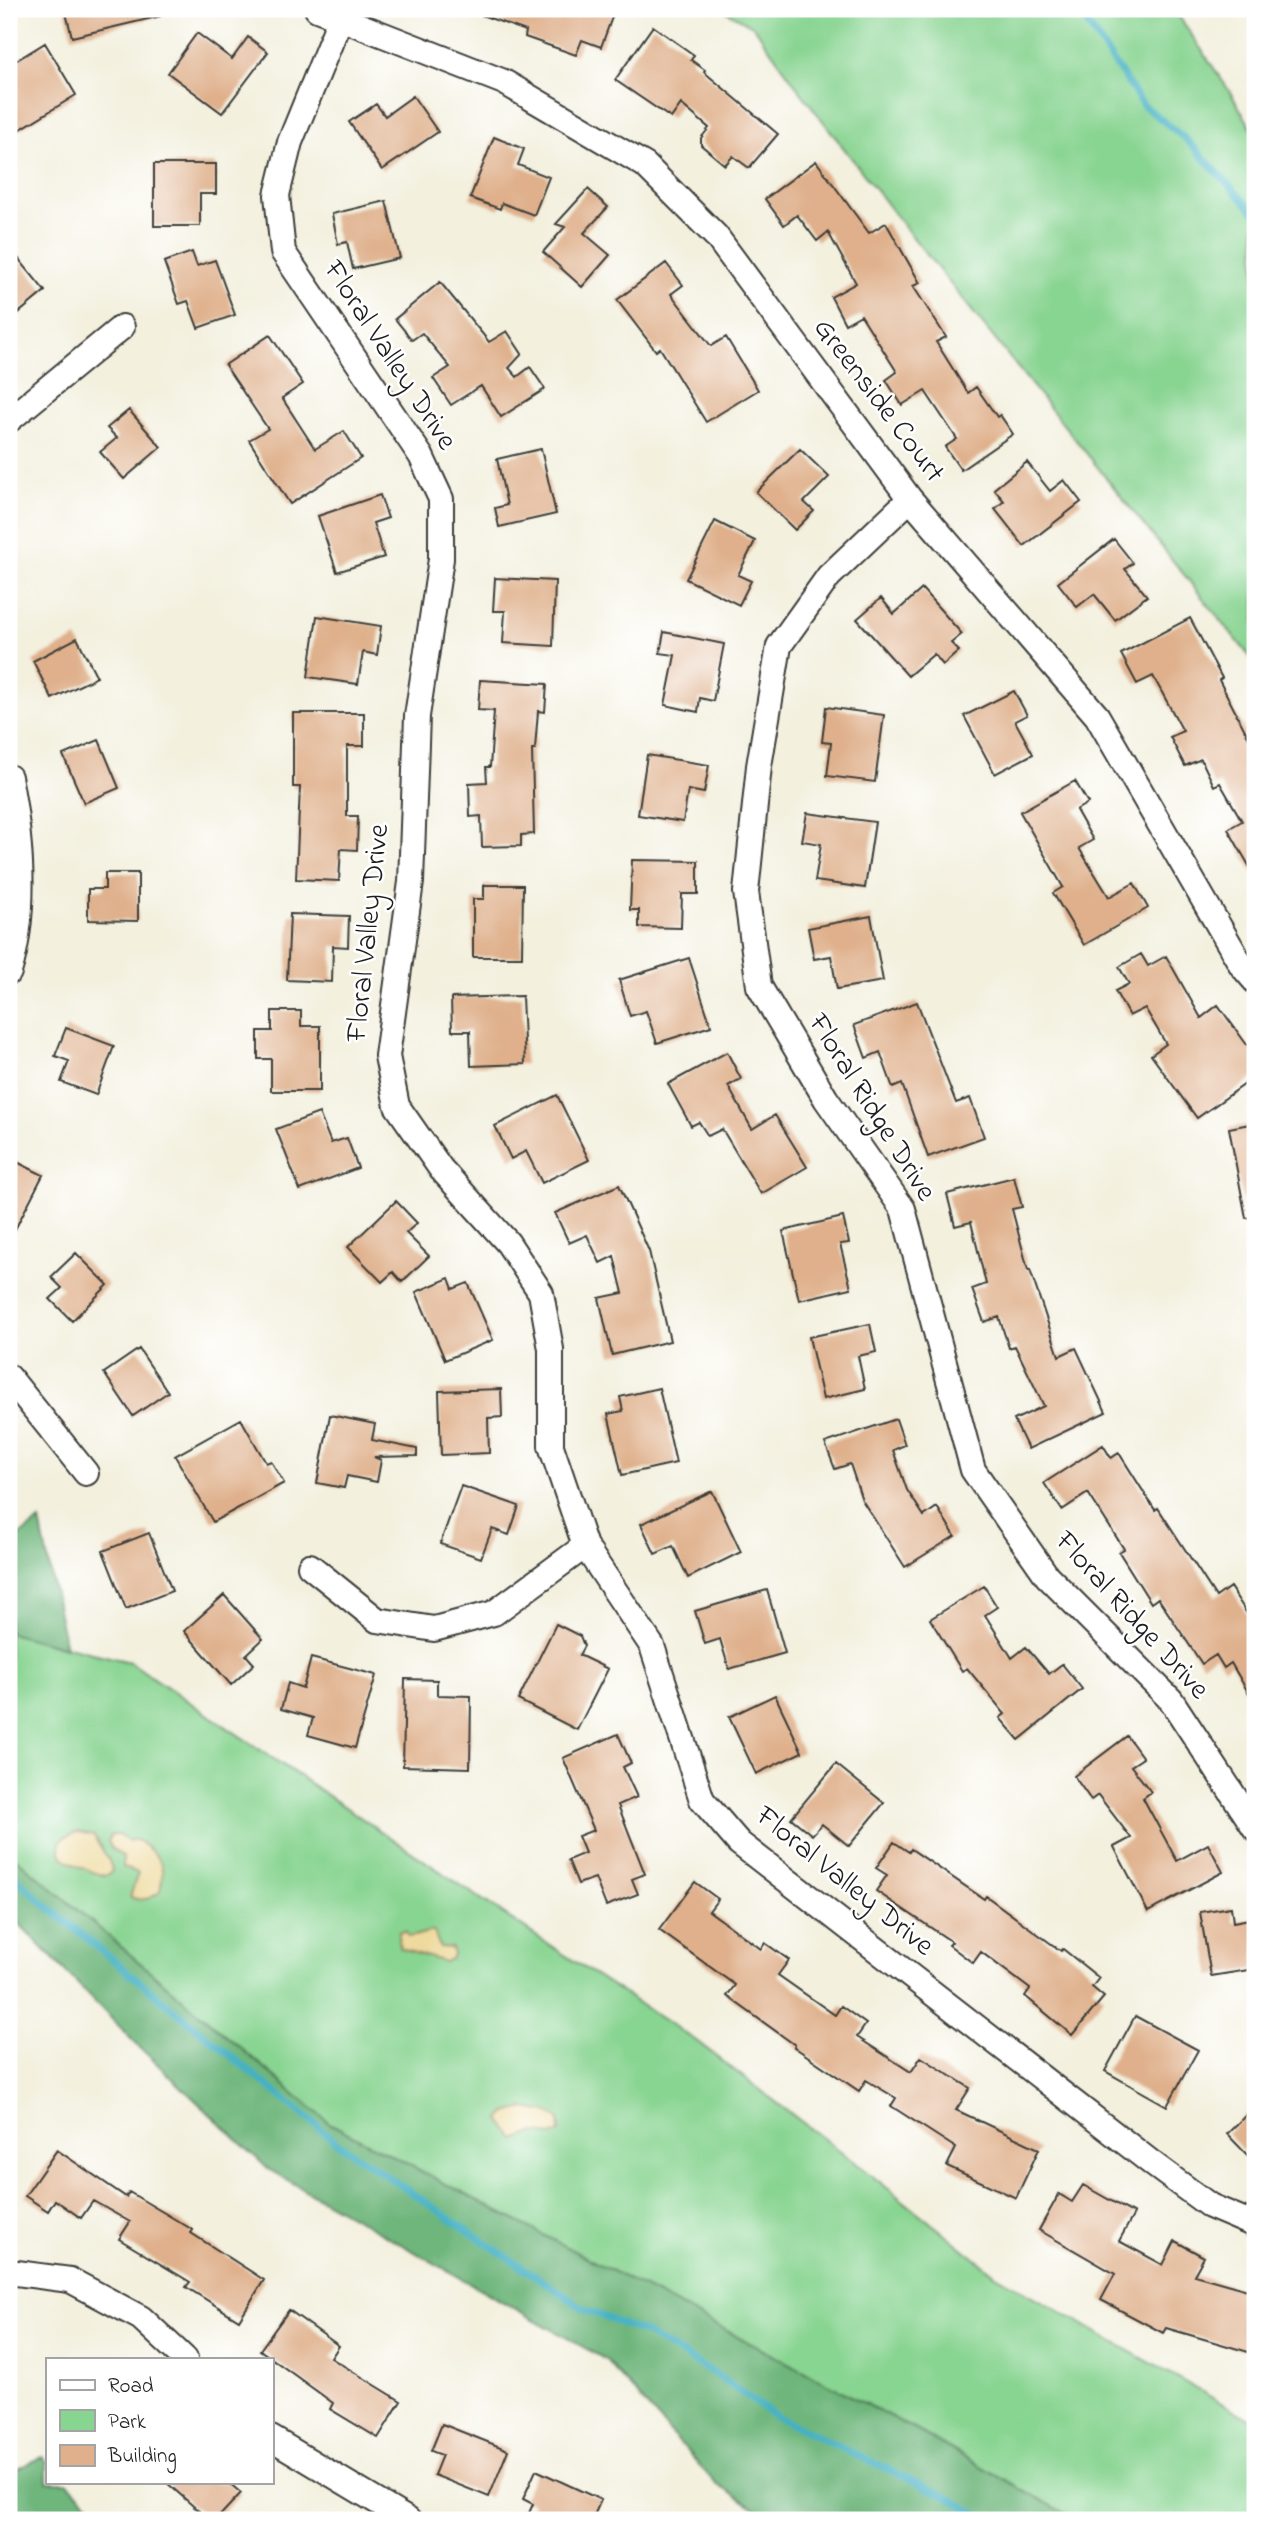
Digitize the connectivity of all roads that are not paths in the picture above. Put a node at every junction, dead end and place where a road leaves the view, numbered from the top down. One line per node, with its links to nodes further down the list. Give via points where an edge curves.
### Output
1 (317, 9): 2 (street, Greenside Court)
2 (340, 19): 5 (street, Greenside Court, via 504,82 645,165 716,236); 11 (street, Floral Valley Drive, via 290,142 276,195 283,252 421,456 440,499 440,559 417,716 411,882 387,1056 397,1106 440,1169 508,1242 541,1293 551,1349 551,1446)
3 (122, 327): 4 (street)
4 (9, 420)
5 (910, 499): 8 (street, Greenside Court, via 1097,716); 13 (street, Floral Ridge Drive, via 829,576 779,646 759,766 746,892 759,986 826,1099 903,1209 973,1469 1047,1576 1171,1700)
6 (9, 777): 7 (street, via 21,862 15,953)
7 (9, 972)
8 (1255, 981)
9 (9, 1377): 10 (street)
10 (86, 1473)
11 (585, 1546): 12 (street, via 494,1613 434,1629 377,1620); 14 (street, Floral Valley Drive, via 652,1646 702,1800 739,1843 1162,2171 1210,2206)
12 (310, 1566)
13 (1255, 1828)
14 (1255, 2225)
15 (9, 2272): 16 (street, via 71,2280 141,2318)
16 (184, 2358)
17 (273, 2439): 18 (street)
18 (408, 2520)

